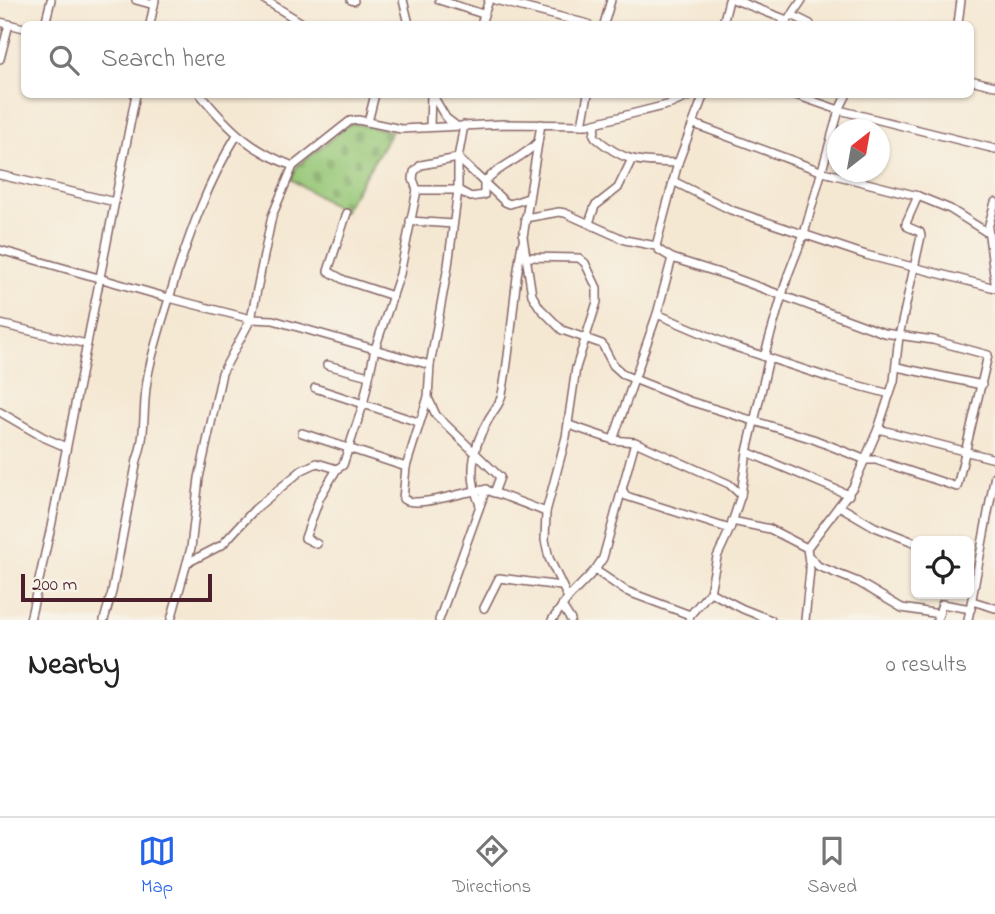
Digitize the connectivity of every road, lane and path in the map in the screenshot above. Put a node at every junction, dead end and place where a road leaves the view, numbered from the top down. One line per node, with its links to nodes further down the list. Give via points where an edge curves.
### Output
1 (51, 0): 16 (street)
2 (136, 0): 13 (street)
3 (265, 0): 18 (street)
4 (403, 0): 19 (street)
5 (439, 0): 14 (street)
6 (489, 0): 14 (street)
7 (495, 0): 21 (street)
8 (611, 0): 22 (street)
9 (729, 0): 23 (street)
10 (735, 0): 15 (street)
11 (802, 0): 15 (street)
12 (961, 0): 24 (street)
13 (155, 2): 17 (street)
14 (483, 14): 20 (street)
15 (787, 20)
16 (46, 21)
17 (151, 21)
18 (299, 21)
19 (408, 21)
20 (482, 21)
21 (576, 21)
22 (605, 21)
23 (724, 21)
24 (958, 21)
25 (4, 23): 26 (street)
26 (0, 59)
27 (974, 81): 28 (street)
28 (995, 86)
29 (135, 98): 62 (street)
30 (207, 98): 47 (street)
31 (374, 98): 40 (street)
32 (431, 98): 46 (street)
33 (434, 98): 44 (street, via 446,118)
34 (587, 98): 45 (street)
35 (685, 98): 42 (street)
36 (703, 98): 43 (street)
37 (804, 98): 39 (street)
38 (845, 98): 39 (street)
39 (839, 110): 49 (street); 54 (street)
40 (368, 122): 46 (street, via 390,128); 53 (street, via 350,121)
41 (541, 124): 44 (street); 45 (street); 48 (street)
42 (596, 124): 45 (street); 51 (street, via 596,138)
43 (694, 124): 52 (street); 54 (street)
44 (460, 125): 46 (street); 50 (street)
45 (582, 125)
46 (430, 127)
47 (237, 135): 53 (street, via 267,156); 82 (street, via 201,202)
48 (538, 142): 57 (street); 61 (street)
49 (995, 149)
50 (458, 159): 57 (street); 58 (street, via 416,168); 59 (street)
51 (631, 160): 52 (street); 67 (street, via 618,188 595,206)
52 (678, 163): 56 (street)
53 (293, 166): 84 (street, via 272,216)
54 (823, 172): 60 (street); 70 (street)
55 (0, 175): 62 (street)
56 (673, 181): 70 (street, via 731,209); 72 (street)
57 (484, 182): 59 (street, via 484,195 471,197); 61 (street, via 510,204)
58 (417, 190): 59 (street); 66 (street)
59 (458, 190): 68 (street)
60 (918, 197): 69 (street, via 950,209); 76 (street, via 906,223 921,233)
61 (528, 198): 65 (street)
62 (115, 202): 77 (street)
63 (995, 202): 69 (street)
64 (347, 213): 80 (street, via 329,273)
65 (525, 218): 67 (street, via 559,212); 71 (street)
66 (410, 221): 68 (street); 80 (street)
67 (589, 223): 72 (street, via 633,242)
68 (453, 224): 92 (street)
69 (988, 233): 78 (street)
70 (804, 234): 76 (street); 81 (street)
71 (523, 237): 74 (street); 111 (street, via 503,391)
72 (656, 246): 75 (street)
73 (0, 250): 77 (street)
74 (527, 257): 87 (street, via 535,302 562,330); 87 (street, via 583,260 597,288 597,302)
75 (672, 258): 81 (street); 83 (street)
76 (915, 268): 79 (street); 86 (street)
77 (100, 278): 82 (street); 88 (street)
78 (995, 282)
79 (995, 288)
80 (393, 296): 89 (street)
81 (782, 296): 86 (street); 90 (street)
82 (169, 299): 84 (street); 146 (street, via 146,381 143,440)
83 (657, 314): 90 (street); 95 (street)
84 (251, 319): 89 (street, via 272,320); 133 (street, via 222,373 199,478)
85 (0, 324): 88 (street)
86 (899, 336): 93 (street); 96 (street, via 988,355)
87 (584, 338): 95 (street, via 602,344 617,370); 104 (street)
88 (87, 344): 109 (street)
89 (375, 349): 92 (street); 94 (street)
90 (766, 357): 98 (street); 102 (street)
91 (327, 365): 94 (street)
92 (430, 365): 99 (street)
93 (897, 367): 96 (street); 98 (street)
94 (369, 376): 100 (street)
95 (634, 379): 102 (street); 107 (street)
96 (982, 385): 112 (street)
97 (315, 388): 100 (street)
98 (890, 394): 105 (street)
99 (428, 397): 103 (street); 111 (street, via 436,415)
100 (363, 405): 103 (street); 110 (street)
101 (0, 412): 109 (street)
102 (755, 421): 113 (street); 115 (street)
103 (418, 422): 116 (street)
104 (569, 425): 107 (street); 126 (street)
105 (878, 429): 112 (street); 115 (street)
106 (302, 433): 110 (street)
107 (613, 440): 108 (street)
108 (635, 442): 119 (street); 122 (street, via 729,484)
109 (66, 447): 145 (street)
110 (349, 448): 116 (street); 117 (street)
111 (474, 450): 120 (street, via 500,477); 121 (street)
112 (965, 450): 114 (street); 115 (street, via 959,485 954,488)
113 (747, 452): 122 (street); 123 (street)
114 (995, 459)
115 (866, 460): 123 (street)
116 (407, 467): 121 (street, via 405,501)
117 (337, 469): 129 (street, via 320,497 305,538); 133 (street, via 317,463 302,470 255,509 222,545)
118 (995, 475): 132 (street)
119 (622, 489): 127 (street, via 626,496); 135 (street)
120 (490, 491): 121 (street); 124 (street); 126 (street)
121 (474, 492): 124 (street)
122 (741, 495): 127 (street)
123 (849, 495): 125 (street)
124 (480, 505): 148 (street)
125 (839, 506): 128 (street); 130 (street)
126 (546, 512): 136 (street, via 545,548)
127 (731, 525): 130 (street, via 770,529); 137 (street, via 717,557)
128 (911, 541)
129 (317, 544)
130 (809, 552): 134 (street)
131 (974, 560): 132 (street)
132 (979, 561): 139 (street)
133 (187, 563): 147 (street)
134 (814, 568): 143 (street, via 858,582 902,608); 152 (street)
135 (596, 570): 138 (street); 144 (street, via 626,592)
136 (561, 586): 138 (street); 141 (street, via 499,578)
137 (710, 592): 144 (street); 151 (street)
138 (568, 598): 140 (street)
139 (972, 605): 142 (street); 143 (street, via 944,604); 153 (street)
140 (562, 606): 149 (street); 150 (street)
141 (484, 608)
142 (995, 608)
143 (938, 617)
144 (690, 618)
145 (30, 620)
146 (104, 620)
147 (171, 620)
148 (439, 620)
149 (552, 620)
150 (571, 620)
151 (771, 620)
152 (805, 620)
153 (968, 620)

